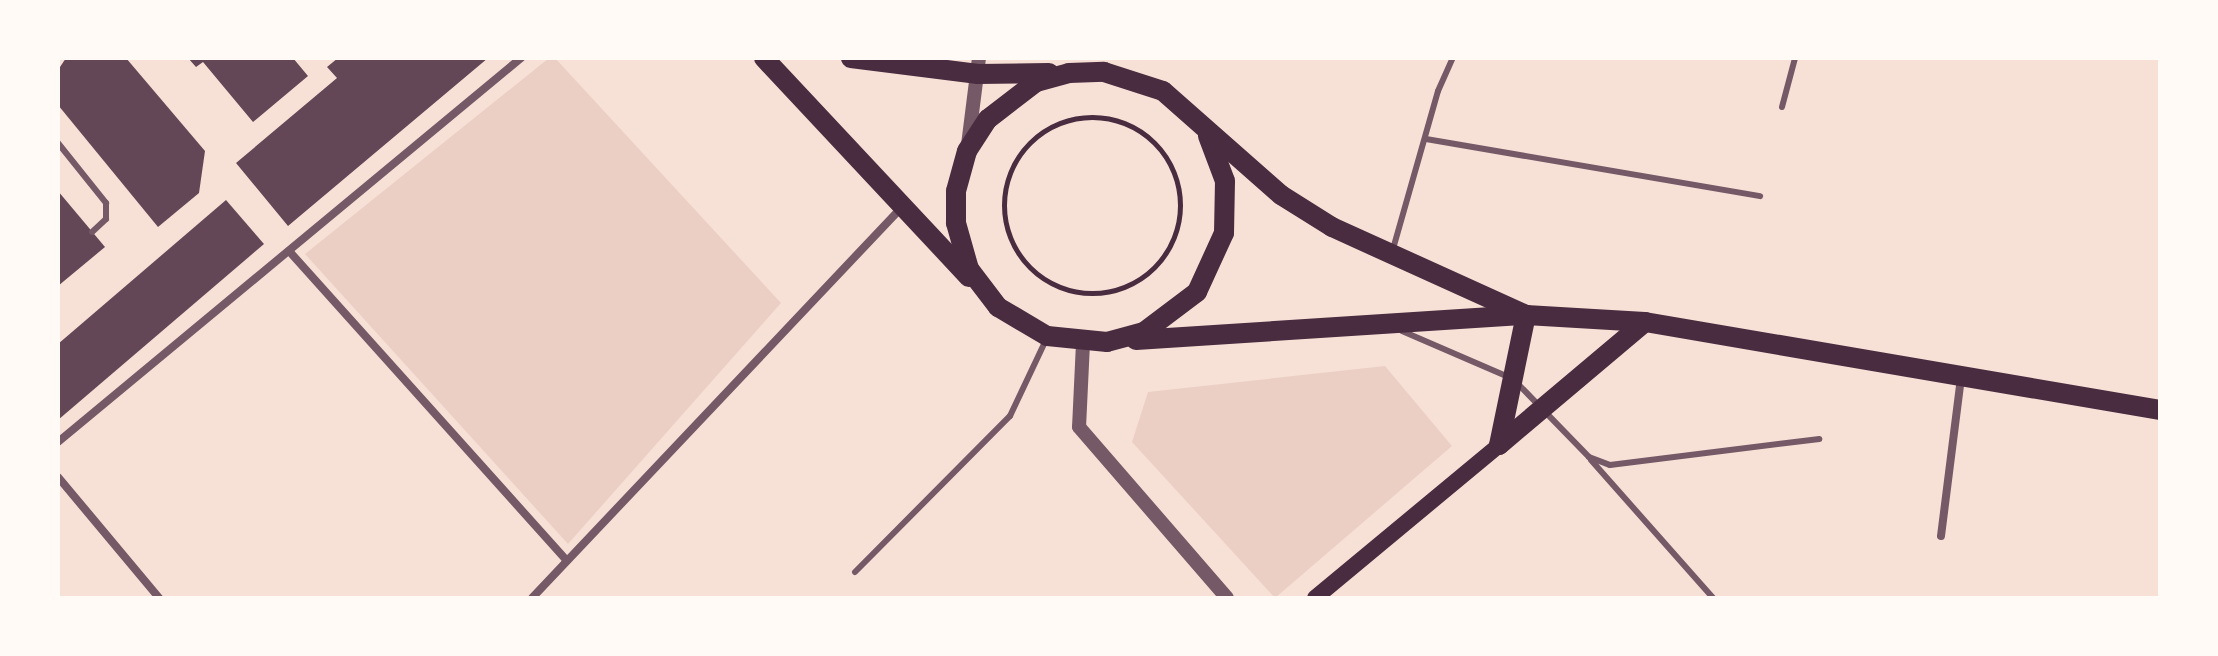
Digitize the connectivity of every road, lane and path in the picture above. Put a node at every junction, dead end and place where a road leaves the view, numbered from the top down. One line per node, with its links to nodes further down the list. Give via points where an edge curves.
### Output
1 (521, 58): 18 (street)
2 (764, 58): 16 (main road)
3 (851, 58): 7 (main road)
4 (1795, 58): 9 (lane)
5 (1451, 59): 12 (lane)
6 (1105, 65): 8 (main road); 11 (main road, via 1163,91)
7 (979, 66): 8 (main road); 14 (street)
8 (1069, 73): 14 (main road, via 1013,95 988,119)
9 (1782, 107)
10 (1079, 117): 10 (path, via 1050,128 1024,149 1009,176 1004,202 1008,234 1039,276 1062,289 1104,293 1150,272 1170,248 1178,228 1178,183 1166,155 1141,131 1114,119)
11 (1208, 136): 19 (main road, via 1281,195); 25 (main road, via 1225,181 1227,205 1214,264 1197,292 1168,319)
12 (1426, 139): 15 (lane); 19 (lane)
13 (58, 143): 17 (lane, via 106,203 106,219)
14 (967, 151): 20 (main road, via 956,191 958,237 969,269)
15 (1760, 196)
16 (902, 207): 20 (main road); 37 (street)
17 (92, 232)
18 (289, 251): 32 (street); 37 (street)
19 (1391, 257): 21 (main road)
20 (998, 307): 24 (main road)
21 (1526, 315): 22 (main road); 23 (main road); 28 (main road)
22 (1645, 322): 27 (main road); 29 (main road)
23 (1388, 324): 25 (main road); 28 (lane)
24 (1047, 336): 26 (main road); 38 (lane, via 1010,416)
25 (1107, 342): 26 (main road)
26 (1083, 343): 41 (street, via 1079,427)
27 (1961, 376): 30 (main road); 36 (street)
28 (1512, 378): 29 (lane); 33 (main road)
29 (1542, 409): 33 (main road); 34 (lane)
30 (2160, 410)
31 (1819, 439): 34 (lane, via 1670,461 1610,465)
32 (58, 442)
33 (1499, 445): 42 (main road)
34 (1589, 457): 43 (lane)
35 (58, 477): 39 (street)
36 (1941, 536)
37 (567, 561): 40 (street)
38 (855, 572)
39 (159, 598)
40 (532, 598)
41 (1227, 598)
42 (1315, 598)
43 (1713, 598)

